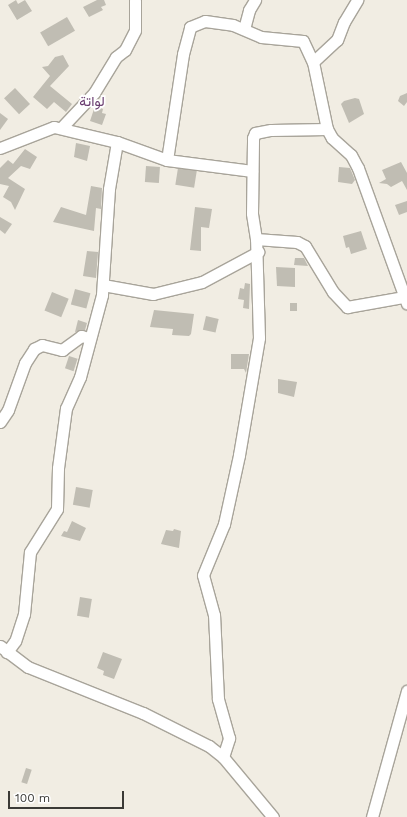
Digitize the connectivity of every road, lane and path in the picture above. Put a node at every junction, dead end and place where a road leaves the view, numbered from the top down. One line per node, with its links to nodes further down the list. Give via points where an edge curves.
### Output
1 (135, 0): 6 (street, via 135,30 125,50 116,57 94,93)
2 (255, 0): 4 (street, via 249,10)
3 (358, 2): 5 (street, via 337,40)
4 (244, 29): 5 (street, via 261,37 302,41); 10 (street, via 235,25 205,21 188,29)
5 (313, 62): 7 (street)
6 (62, 127): 8 (street); 9 (street, via 45,129)
7 (327, 129): 11 (street, via 259,131 253,138); 15 (street, via 332,138 351,155 358,168)
8 (117, 142): 10 (street); 14 (street, via 109,189)
9 (0, 148)
10 (167, 160): 11 (street)
11 (252, 171): 12 (street, via 252,213)
12 (256, 239): 13 (street); 15 (street, via 297,242 305,246 333,292 347,307)
13 (258, 252): 14 (street, via 202,282 153,294); 20 (street, via 260,330 240,455 224,524 203,575 214,615 218,699 229,738)
14 (103, 285): 16 (street)
15 (406, 300)
16 (90, 338): 17 (street, via 81,336 62,350 42,345 34,350 25,363 8,410); 18 (street, via 80,377 66,408 58,468 57,508 30,552 25,610 15,641)
17 (0, 422)
18 (3, 649): 20 (street, via 28,667 176,727)
19 (407, 691): 22 (street)
20 (223, 757): 21 (street)
21 (273, 817)
22 (372, 817)

